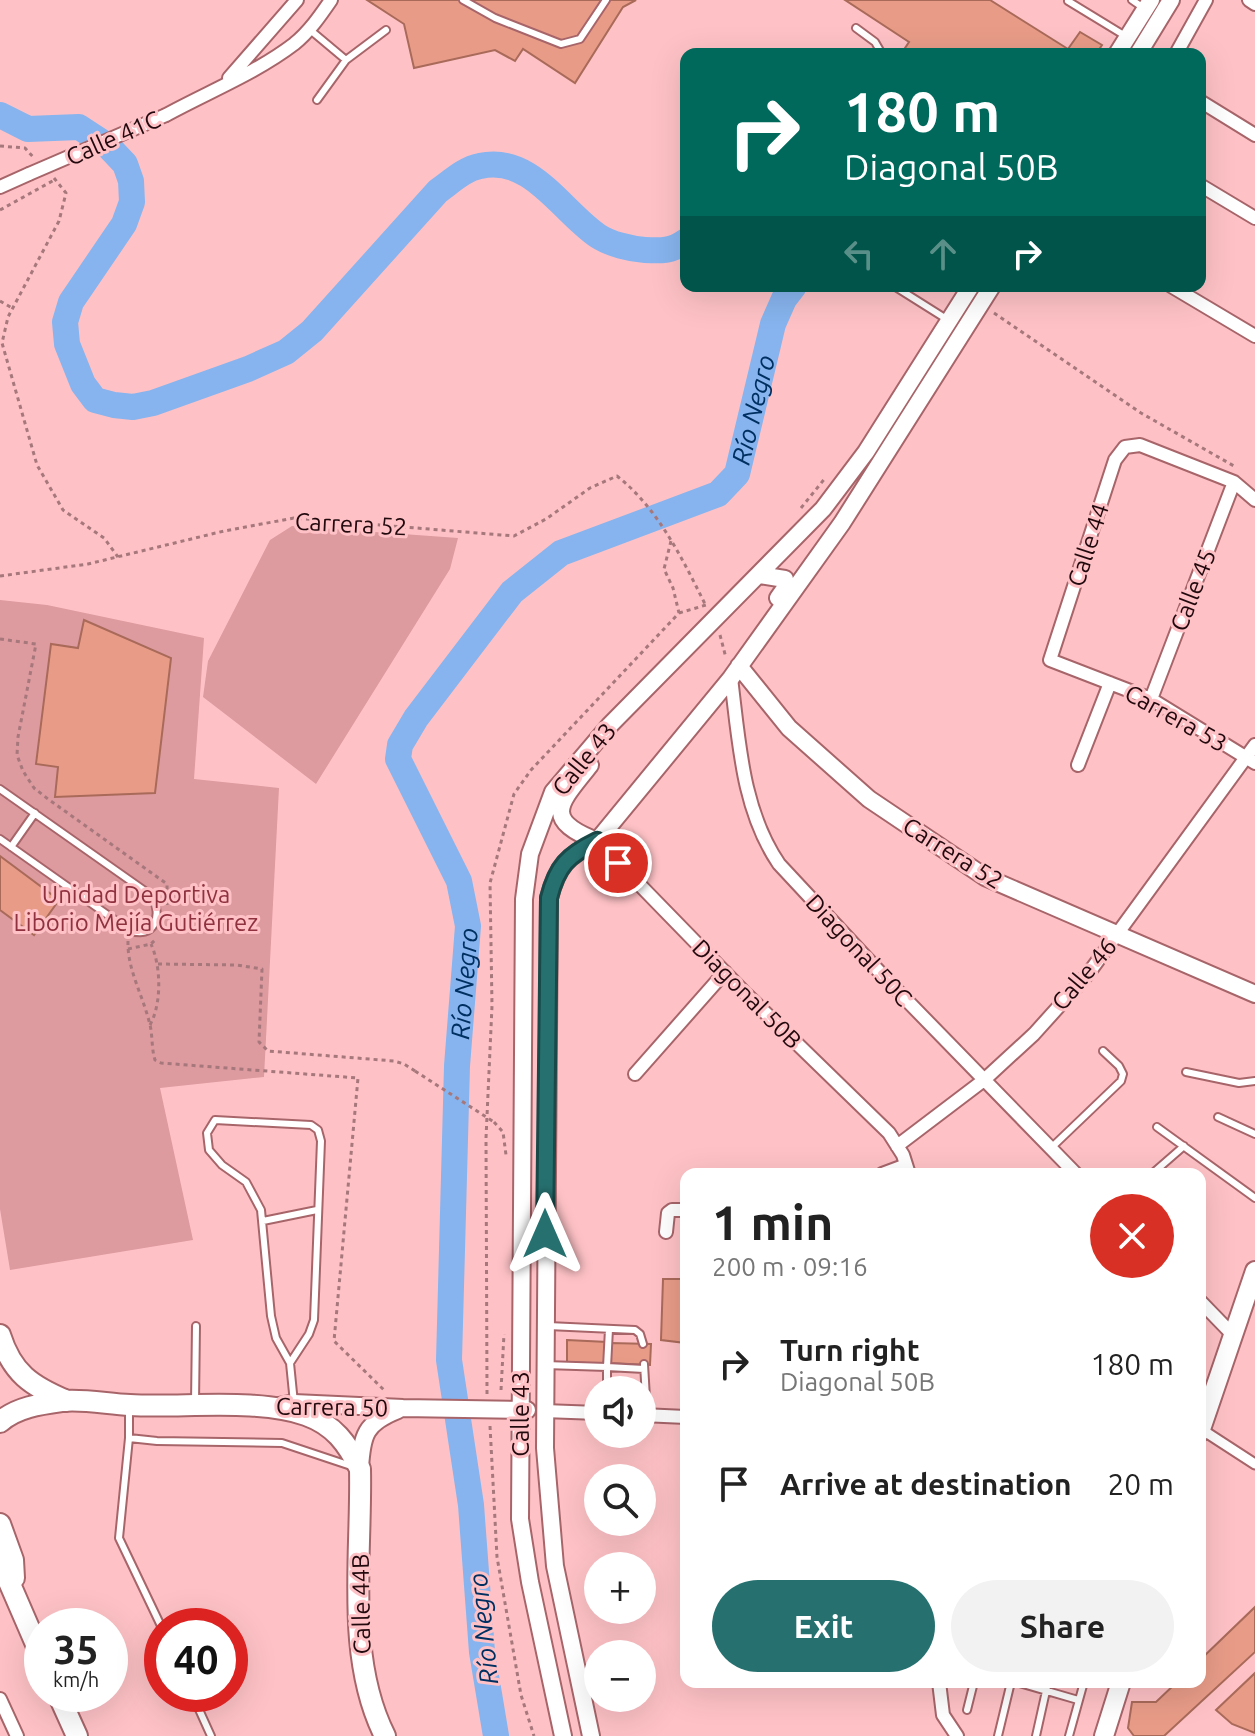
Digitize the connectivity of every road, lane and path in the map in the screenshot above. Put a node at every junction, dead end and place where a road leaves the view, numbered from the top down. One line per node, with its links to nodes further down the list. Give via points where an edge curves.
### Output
1 (297, 0): 22 (street, Calle 41C)
2 (331, 0): 14 (street, Calle 41C)
3 (463, 0): 4 (lane, via 561,44 580,39)
4 (606, 0)
5 (1087, 0): 12 (lane)
6 (1171, 0): 19 (street)
7 (1206, 0): 20 (street)
8 (1249, 0): 11 (street)
9 (1068, 1): 12 (lane)
10 (1143, 3): 16 (street)
11 (1255, 4)
12 (1082, 9): 16 (lane)
13 (856, 28): 17 (lane)
14 (309, 29): 21 (lane); 22 (street, Calle 41C)
15 (386, 30): 21 (lane)
16 (1128, 37): 18 (street)
17 (878, 48)
18 (1121, 48)
19 (1142, 48)
20 (1179, 48)
21 (346, 60): 23 (lane)
22 (225, 84): 31 (street, Calle 41C, bridge)
23 (317, 100)
24 (1206, 105): 25 (street)
25 (1255, 135)
26 (0, 146): 27 (path, via 25,148)
27 (35, 159)
28 (45, 169): 30 (path)
29 (67, 172): 30 (path)
30 (55, 179): 33 (path); 41 (path, via 66,193 59,221)
31 (0, 187)
32 (1206, 189): 34 (street)
33 (0, 210)
34 (1255, 218)
35 (903, 292): 42 (lane)
36 (967, 292): 42 (street, Calle 43)
37 (989, 292): 40 (street, Calle 43)
38 (1181, 292): 43 (street)
39 (0, 301): 41 (path)
40 (981, 305): 45 (path, via 1141,413 1240,470); 56 (street, Calle 43, via 842,523)
41 (12, 308): 48 (path, via 2,343 37,465 63,510 104,538)
42 (949, 321): 49 (street, Calle 43, via 866,452 823,509)
43 (1255, 336)
44 (832, 471): 47 (path)
45 (1234, 482): 46 (street); 57 (street, Calle 44, via 1140,445 1125,447 1115,460); 61 (street, Calle 45)
46 (1255, 500)
47 (795, 515)
48 (118, 557): 50 (path, Carrera 52); 52 (path, Carrera 52, via 294,518 514,536 617,476 670,539)
49 (759, 575): 54 (street, Calle 43); 56 (street, via 781,576 786,584 756,631)
50 (0, 576)
51 (713, 599): 52 (path)
52 (705, 605): 53 (path); 54 (path)
53 (679, 613)
54 (713, 621): 58 (street, Calle 43); 59 (path)
55 (0, 639): 70 (path, via 36,644 18,737 23,771 48,799 167,884)
56 (755, 644): 59 (street, Calle 43)
57 (1050, 660): 60 (street, Carrera 53)
58 (664, 669): 68 (street, via 657,688 565,796 562,820); 118 (street, Calle 43, via 553,792 530,854 524,899)
59 (735, 672): 68 (street, Calle 43); 73 (street, Carrera 52, via 869,799 985,877); 83 (street, Diagonal 50C, via 748,790 766,845 791,878)
60 (1110, 683): 61 (street, Carrera 53); 64 (street)
61 (1151, 699): 63 (street, Carrera 53)
62 (1255, 745): 63 (street, Calle 46)
63 (1250, 760): 73 (street, Calle 46)
64 (1078, 765)
65 (0, 789): 66 (lane)
66 (35, 813): 69 (lane); 71 (lane, via 152,896 158,910 153,925 140,934)
67 (0, 839): 69 (lane)
68 (597, 841): 77 (street, Diagonal 50B); 103 (street, Calle 43, via 564,862 549,898)
69 (11, 847): 71 (lane)
70 (167, 909)
71 (129, 930): 75 (path)
72 (159, 935): 74 (path)
73 (1117, 935): 78 (street, Carrera 52); 83 (street, Calle 46, via 1061,1004)
74 (151, 944): 75 (path); 76 (path)
75 (128, 949): 79 (path)
76 (158, 964): 79 (path, via 156,1014); 86 (path, bridge, via 262,969 259,1042 268,1051 404,1064)
77 (725, 972): 82 (street); 89 (street, Diagonal 50B)
78 (1255, 994)
79 (150, 1025): 117 (path, via 153,1055 161,1063 358,1078 334,1341)
80 (1103, 1051): 91 (lane, via 1119,1066 1121,1081)
81 (1186, 1072): 84 (lane, via 1239,1083)
82 (635, 1074)
83 (984, 1080): 89 (street, Calle 46); 91 (street, Diagonal 50C)
84 (1255, 1081)
85 (1218, 1117): 88 (lane)
86 (494, 1122)
87 (1157, 1127): 90 (lane)
88 (1255, 1134)
89 (897, 1146): 92 (street)
90 (1184, 1146): 94 (lane); 95 (lane)
91 (1051, 1148): 93 (street, Diagonal 50C)
92 (908, 1168)
93 (1070, 1168)
94 (1159, 1168)
95 (1255, 1198)
96 (317, 1210): 98 (lane); 98 (lane, via 318,1130 311,1125 215,1120 207,1133 209,1150 246,1182); 108 (lane, via 314,1320)
97 (680, 1210): 99 (street, via 668,1213)
98 (263, 1221): 108 (lane, via 271,1316)
99 (666, 1232)
100 (1255, 1271): 106 (main road)
101 (1206, 1307): 106 (street)
102 (196, 1326): 116 (lane)
103 (544, 1326): 104 (lane); 109 (street, Calle 43)
104 (609, 1329): 107 (lane, via 635,1330); 110 (lane)
105 (0, 1335): 113 (main road, via 21,1374)
106 (1233, 1335): 121 (main road)
107 (643, 1344)
108 (290, 1363): 115 (lane)
109 (544, 1364): 110 (lane); 119 (street, Calle 43)
110 (607, 1367): 111 (lane); 112 (lane, via 644,1367)
111 (607, 1376)
112 (644, 1376)
113 (67, 1401): 114 (main road, Carrera 50); 124 (main road, via 22,1409)
114 (129, 1405): 116 (main road, Carrera 50); 126 (lane)
115 (286, 1405): 116 (main road, Carrera 50); 117 (street, Carrera 50); 128 (main road, via 334,1430)
116 (195, 1407)
117 (410, 1408): 118 (street, Carrera 50); 128 (street, Calle 44B, via 380,1417 368,1428)
118 (520, 1410): 119 (street, Carrera 50); 151 (street, Calle 43, via 520,1519)
119 (544, 1411): 120 (street, Carrera 50); 152 (street, Calle 43, via 555,1566)
120 (584, 1412)
121 (1206, 1413)
122 (656, 1416): 123 (street)
123 (680, 1417)
124 (0, 1422)
125 (1206, 1434): 127 (street)
126 (129, 1438): 128 (lane, via 282,1443); 132 (lane, via 119,1538)
127 (1255, 1464)
128 (360, 1469): 150 (main road, Calle 44B, via 360,1657)
129 (0, 1524): 131 (main road, via 13,1560)
130 (1, 1567): 131 (main road)
131 (16, 1597): 133 (main road)
132 (152, 1608)
133 (24, 1616)
134 (940, 1688): 153 (street, via 943,1715)
135 (972, 1688): 144 (lane)
136 (1012, 1688): 154 (lane)
137 (1035, 1688): 141 (lane)
138 (1046, 1688): 141 (lane)
139 (1082, 1688): 143 (lane)
140 (1119, 1688): 157 (main road)
141 (1045, 1691): 143 (lane); 155 (lane)
142 (0, 1699): 147 (street)
143 (1078, 1700): 156 (lane)
144 (967, 1710)
145 (66, 1712): 148 (main road)
146 (200, 1712): 149 (lane)
147 (17, 1736)
148 (77, 1736)
149 (211, 1736)
150 (385, 1736)
151 (563, 1736)
152 (591, 1736)
153 (957, 1736)
154 (998, 1736)
155 (1036, 1736)
156 (1069, 1736)
157 (1104, 1736)

